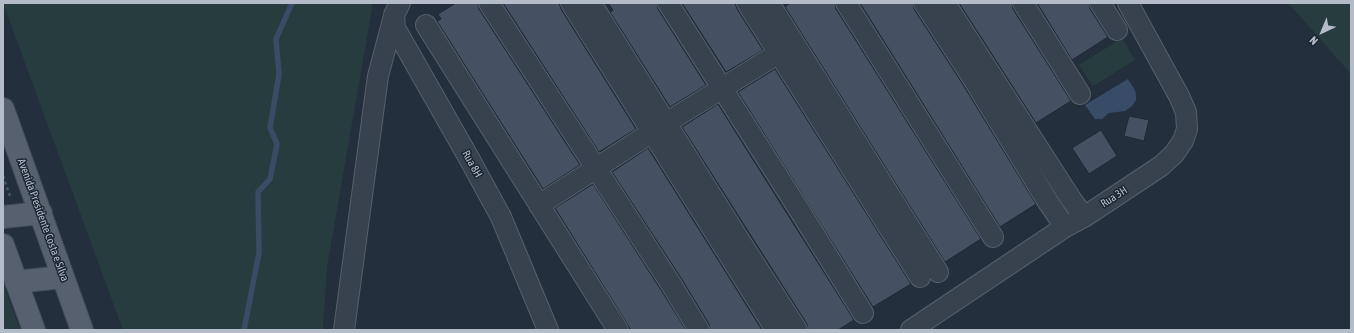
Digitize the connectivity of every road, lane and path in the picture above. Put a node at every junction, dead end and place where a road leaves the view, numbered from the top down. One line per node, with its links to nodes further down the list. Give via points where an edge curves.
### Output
1 (489, 3): 21 (street)
2 (571, 3): 20 (street)
3 (592, 3): 20 (street)
4 (668, 3): 17 (street)
5 (747, 3): 16 (street)
6 (769, 3): 16 (street, via 929,274)
7 (846, 3): 27 (street)
8 (924, 3): 26 (street)
9 (945, 3): 25 (street)
10 (1023, 3): 18 (street)
11 (1100, 3): 15 (street)
12 (1128, 3): 25 (street, Rua 3H, via 1179,96 1186,112 1187,130 1174,154 1161,166)
13 (397, 9): 34 (street, via 378,76); 35 (street, Rua 8H, via 395,28 501,217)
14 (426, 25): 22 (street)
15 (1117, 30)
16 (779, 53): 17 (street)
17 (722, 88): 20 (street); 31 (street)
18 (1080, 94)
19 (3, 109): 23 (main road, Avenida Presidente Costa e Silva)
20 (659, 128): 21 (street); 38 (street); 39 (street)
21 (596, 169): 22 (street); 37 (street)
22 (540, 205): 36 (street)
23 (41, 213): 24 (main road); 29 (main road, Avenida Presidente Costa e Silva)
24 (3, 217)
25 (1084, 217): 26 (street, Rua 3H)
26 (1065, 227): 40 (street, Rua 3H)
27 (993, 237)
28 (3, 245): 30 (main road)
29 (63, 278): 30 (main road); 33 (main road, Avenida Presidente Costa e Silva)
30 (16, 282): 32 (main road)
31 (863, 313)
32 (34, 330)
33 (82, 330)
34 (344, 330)
35 (548, 330)
36 (618, 330)
37 (699, 330)
38 (776, 330)
39 (797, 330)
40 (911, 330)

